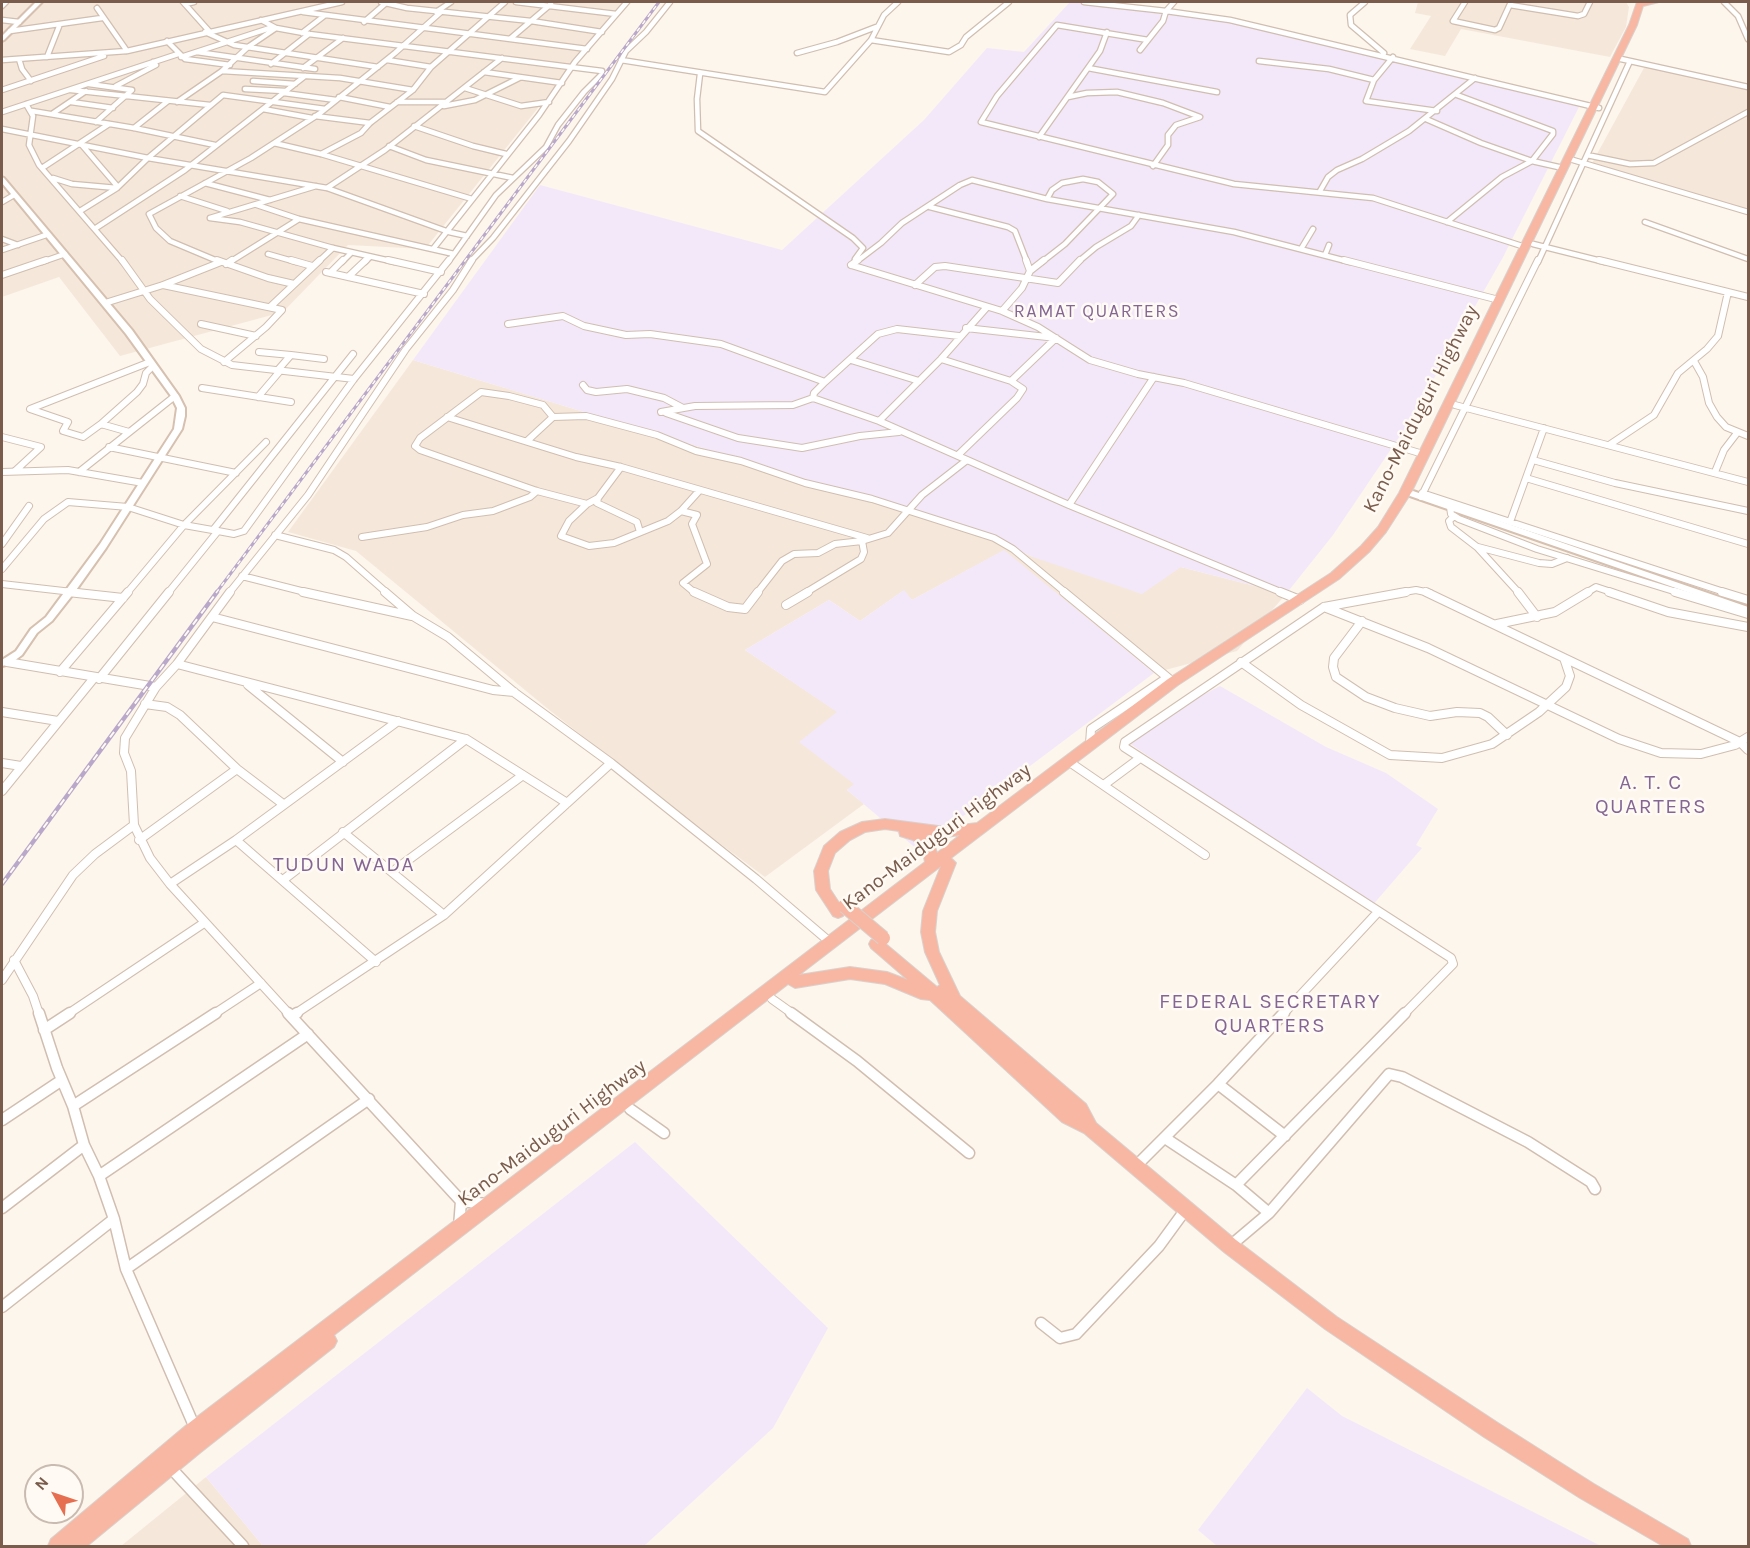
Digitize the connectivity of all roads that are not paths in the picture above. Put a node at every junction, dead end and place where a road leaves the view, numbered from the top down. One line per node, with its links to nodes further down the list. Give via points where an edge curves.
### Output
1 (6, 2): 24 (street)
2 (39, 2): 37 (street)
3 (194, 2): 21 (street)
4 (342, 2): 27 (street)
5 (383, 2): 28 (street); 38 (street)
6 (451, 2): 28 (street)
7 (505, 2): 31 (street)
8 (516, 2): 22 (street)
9 (627, 2): 29 (street)
10 (670, 2): 79 (street)
11 (898, 2): 41 (street)
12 (1009, 2): 56 (street, via 949,52)
13 (1084, 2): 26 (street)
14 (1174, 2): 26 (street)
15 (1362, 2): 71 (street, via 1350,15 1351,25)
16 (1465, 2): 23 (street, via 1453,21 1495,30)
17 (1590, 2): 23 (street, via 1584,14 1578,16)
18 (1632, 2): 33 (highway)
19 (1648, 2): 33 (highway, Kano-Maiduguri Highway); 80 (highway, Kano-Maiduguri Highway)
20 (1725, 2): 55 (street, via 1738,16)
21 (184, 3): 45 (street)
22 (552, 3): 29 (street); 36 (street)
23 (1510, 3)
24 (2, 6)
25 (97, 8): 32 (street)
26 (1166, 10): 57 (street); 71 (street, via 1230,20)
27 (298, 11): 30 (street); 35 (street)
28 (439, 12): 31 (street); 43 (street)
29 (616, 14): 46 (street)
30 (324, 16): 38 (street); 48 (street)
31 (487, 16): 36 (street); 50 (street)
32 (102, 18): 39 (street); 64 (street)
33 (1636, 19): 130 (highway, Kano-Maiduguri Highway)
34 (2, 20): 37 (street)
35 (261, 20): 40 (street); 42 (street)
36 (531, 21): 46 (street); 53 (street)
37 (19, 22): 44 (street)
38 (364, 22): 43 (street)
39 (60, 24): 44 (street); 72 (street)
40 (237, 25): 45 (street); 51 (street)
41 (876, 27): 56 (street); 69 (street)
42 (274, 28): 48 (street); 51 (street); 61 (street)
43 (423, 29): 50 (street); 60 (street)
44 (10, 32): 54 (street)
45 (207, 32): 58 (street); 59 (street)
46 (602, 32): 62 (street)
47 (1107, 32): 57 (street); 89 (street); 149 (street, via 1067,25 1054,27 981,120)
48 (302, 33): 49 (street)
49 (309, 34): 52 (street); 67 (street)
50 (471, 34): 53 (street); 68 (street)
51 (245, 36): 59 (street)
52 (344, 38): 60 (street); 73 (street)
53 (511, 38): 62 (street)
54 (2, 39)
55 (1749, 39)
56 (871, 40): 94 (street, via 825,93)
57 (1149, 40): 63 (street)
58 (167, 41): 64 (street); 70 (street)
59 (227, 42): 61 (street); 65 (street)
60 (403, 46): 68 (street); 78 (street)
61 (248, 47): 67 (street); 76 (street)
62 (587, 50): 85 (street)
63 (1140, 50)
64 (127, 51): 66 (street)
65 (197, 52): 70 (street); 76 (street)
66 (114, 53): 72 (street); 99 (street)
67 (285, 53): 73 (street); 83 (street)
68 (450, 53): 74 (street); 87 (street)
69 (797, 53)
70 (179, 55): 82 (street); 84 (street)
71 (1390, 56): 97 (street); 98 (street)
72 (47, 57): 75 (street)
73 (317, 57): 86 (street); 88 (street)
74 (502, 58): 85 (street); 92 (street)
75 (19, 59): 77 (street); 99 (street)
76 (236, 59): 83 (street); 84 (street)
77 (2, 60)
78 (387, 60): 86 (street); 87 (street)
79 (621, 60): 94 (street); 305 (street, via 569,141 470,262 308,495)
80 (1626, 60): 106 (street); 130 (highway, Kano-Maiduguri Highway); 156 (street)
81 (1259, 61): 98 (street, via 1329,69)
82 (152, 62): 103 (street); 105 (street, via 156,65)
83 (271, 64): 88 (street)
84 (230, 65): 91 (street)
85 (574, 66): 102 (street); 167 (street, via 597,69 603,74 558,125 546,147)
86 (378, 67): 101 (street)
87 (431, 67): 110 (street)
88 (303, 68): 90 (street)
89 (1088, 68): 113 (street); 117 (street)
90 (315, 69)
91 (222, 71): 93 (street); 122 (street)
92 (484, 72): 96 (street); 107 (street)
93 (262, 74): 95 (street); 100 (street)
94 (700, 74): 212 (street, via 696,99 698,131 853,238 863,248)
95 (304, 76): 101 (street); 104 (street)
96 (519, 78): 102 (street); 114 (street)
97 (1475, 78): 115 (street); 130 (street)
98 (1374, 80): 135 (street, via 1368,102)
99 (31, 81): 108 (street)
100 (253, 81): 104 (street); 112 (street, via 245,88)
101 (361, 81): 110 (street); 118 (street)
102 (562, 83): 125 (street)
103 (85, 84): 105 (street); 109 (street)
104 (295, 84): 112 (street)
105 (114, 87): 116 (street, via 132,90)
106 (1749, 87)
107 (465, 88): 114 (street); 124 (street)
108 (2, 90)
109 (67, 90): 111 (street); 126 (street)
110 (413, 90): 123 (street)
111 (86, 91): 116 (street); 121 (street)
112 (285, 92): 118 (street); 120 (street)
113 (1217, 92)
114 (484, 95): 125 (street, via 521,106); 128 (street)
115 (1457, 95): 135 (street); 158 (street, via 1553,131)
116 (128, 96): 119 (street); 131 (street)
117 (1068, 97): 149 (street); 161 (street, via 1117,92 1200,117 1176,125)
118 (338, 98): 129 (street); 133 (street)
119 (168, 101): 122 (street); 145 (street)
120 (273, 101): 127 (street, via 225,94); 132 (street); 133 (street)
121 (71, 102): 131 (street); 138 (street)
122 (177, 102): 127 (street)
123 (397, 102): 124 (street); 129 (street)
124 (448, 102): 128 (street)
125 (549, 102): 155 (street)
126 (26, 104): 134 (street); 136 (street)
127 (210, 105): 148 (street)
128 (443, 106): 144 (street)
129 (390, 107): 142 (street)
130 (1595, 107): 159 (highway, Kano-Maiduguri Highway)
131 (113, 108): 141 (street)
132 (263, 109): 139 (street); 152 (street)
133 (325, 109): 139 (street)
134 (32, 111): 138 (street); 147 (street)
135 (1437, 111): 140 (street)
136 (2, 112)
137 (1749, 112): 156 (street, via 1654,163 1630,164)
138 (52, 114): 141 (street)
139 (314, 117): 142 (street); 150 (street)
140 (1426, 119): 158 (street); 173 (street, via 1377,151 1337,170)
141 (96, 122): 143 (street)
142 (370, 123): 154 (street, via 353,139)
143 (110, 124): 145 (street); 151 (street)
144 (414, 126): 153 (street); 155 (street)
145 (134, 128): 148 (street)
146 (2, 129): 147 (street)
147 (29, 135): 151 (street); 163 (street, via 31,153)
148 (174, 137): 152 (street); 157 (street)
149 (1039, 137): 161 (street)
150 (274, 143): 154 (street); 164 (street)
151 (81, 144): 157 (street); 163 (street); 171 (street)
152 (215, 145): 160 (street)
153 (389, 146): 162 (street); 165 (street, via 426,160)
154 (321, 154): 162 (street)
155 (506, 154): 165 (street)
156 (1587, 155): 159 (street)
157 (148, 158): 160 (street); 171 (street)
158 (1532, 161): 159 (street); 188 (street, via 1502,177)
159 (1573, 164): 185 (street); 199 (highway, Kano-Maiduguri Highway)
160 (191, 165): 164 (street); 190 (street)
161 (1153, 166): 173 (street, via 1234,184)
162 (358, 167): 172 (street); 176 (street)
163 (42, 168): 166 (street)
164 (228, 171): 169 (street); 170 (street)
165 (490, 175): 167 (street); 176 (street)
166 (52, 178): 171 (street); 183 (street)
167 (513, 178): 195 (street)
168 (2, 180): 174 (street)
169 (205, 183): 175 (street); 178 (street)
170 (317, 186): 172 (street); 178 (street)
171 (117, 188): 183 (street)
172 (327, 188): 192 (street)
173 (1320, 191): 188 (street, via 1373,198)
174 (14, 195): 179 (street); 194 (street)
175 (180, 196): 184 (street); 211 (street, via 149,214 156,228 170,240)
176 (472, 199): 192 (street)
177 (1047, 199): 181 (street, via 972,180); 182 (street); 182 (street, via 1062,183 1091,180 1113,194)
178 (272, 200): 180 (street)
179 (2, 202)
180 (257, 204): 184 (street); 187 (street)
181 (930, 207): 212 (street, via 902,223); 214 (street, via 1015,231)
182 (1101, 207): 186 (street); 214 (street, via 1065,244)
183 (80, 211): 190 (street)
184 (229, 212): 193 (street, via 210,218)
185 (1749, 212)
186 (1138, 215): 202 (street, via 1211,227); 218 (street, via 1131,226 1082,258 1061,282)
187 (299, 219): 193 (street); 201 (street)
188 (1447, 222): 199 (street, via 1504,242)
189 (1645, 222): 210 (street)
190 (96, 228): 222 (street)
191 (1313, 229): 202 (street)
192 (448, 232): 195 (street); 201 (street)
193 (276, 233): 200 (street); 211 (street)
194 (46, 235): 197 (street); 205 (street)
195 (467, 236): 207 (street)
196 (2, 239): 197 (street)
197 (18, 245): 203 (street)
198 (1329, 245): 208 (street)
199 (1534, 246): 223 (street); 226 (highway, Kano-Maiduguri Highway); 259 (highway, Kano-Maiduguri Highway)
200 (333, 248): 204 (street); 213 (street)
201 (433, 249): 207 (street)
202 (1301, 249): 208 (street)
203 (2, 250)
204 (351, 253): 209 (street); 217 (street, via 328,272)
205 (65, 254): 216 (street); 227 (street)
206 (268, 254): 213 (street)
207 (454, 254): 215 (street)
208 (1325, 255): 226 (street)
209 (370, 257): 215 (street); 217 (street)
210 (1749, 259)
211 (224, 263): 219 (street); 220 (street)
212 (851, 265): 221 (street)
213 (312, 266): 219 (street)
214 (1030, 271): 218 (street)
215 (441, 273): 224 (street)
216 (2, 275)
217 (348, 277): 224 (street)
218 (1028, 280): 221 (street, via 945,266 935,267); 230 (street)
219 (294, 284): 228 (street)
220 (163, 285): 222 (street); 228 (street)
221 (915, 285): 229 (street)
222 (144, 291): 227 (street); 244 (street, via 201,349)
223 (1728, 292): 225 (street); 243 (street, via 1718,336)
224 (424, 294): 249 (street)
225 (1749, 297)
226 (1499, 300): 275 (highway, Kano-Maiduguri Highway)
227 (105, 303): 245 (street)
228 (270, 307): 234 (street, via 282,310)
229 (987, 307): 230 (street); 233 (street)
230 (1002, 311): 236 (street)
231 (201, 324): 234 (street)
232 (508, 324): 252 (street, via 562,316 584,326 626,335 650,334 721,344)
233 (966, 328): 235 (street); 236 (street)
234 (256, 336): 244 (street)
235 (958, 336): 241 (street); 242 (street, via 897,329 878,334)
236 (1056, 338): 248 (street, via 1090,360); 251 (street)
237 (260, 352): 239 (street)
238 (353, 354): 247 (street)
239 (291, 355): 240 (street); 246 (street)
240 (324, 359)
241 (941, 359): 250 (street); 251 (street)
242 (851, 360): 250 (street); 252 (street)
243 (1694, 361): 268 (street, via 1717,417); 273 (street, via 1678,373 1654,415)
244 (224, 362): 246 (street)
245 (152, 364): 255 (street); 264 (street, via 137,392); 264 (street, via 30,409 69,423 63,430 83,437)
246 (278, 371): 247 (street); 256 (street)
247 (334, 377): 249 (street); 303 (street)
248 (1154, 377): 275 (street); 294 (street)
249 (354, 379): 303 (street, via 243,531)
250 (919, 381): 263 (street)
251 (1011, 381): 276 (street, via 1023,389 1017,398)
252 (825, 382): 257 (street)
253 (583, 386): 260 (street, via 596,393 627,389 664,398)
254 (202, 388): 256 (street)
255 (175, 396): 266 (street); 277 (street, via 181,408 178,429)
256 (258, 397): 258 (street)
257 (813, 398): 260 (street, via 793,405); 263 (street)
258 (291, 402)
259 (1460, 406): 265 (street); 291 (highway, Kano-Maiduguri Highway)
260 (683, 408): 267 (street, via 661,411 738,438 802,447)
261 (447, 417): 262 (street, via 486,391 543,405); 271 (street); 289 (street, via 415,446)
262 (553, 417): 271 (street); 297 (street, via 586,416)
263 (879, 421): 267 (street)
264 (101, 424): 266 (street)
265 (1544, 428): 273 (street); 279 (street)
266 (129, 432): 274 (street)
267 (902, 432): 276 (street)
268 (1737, 433): 269 (street); 284 (street)
269 (1749, 436)
270 (2, 437): 281 (street, via 41,447)
271 (527, 441): 280 (street)
272 (266, 442): 285 (street)
273 (1609, 445): 284 (street)
274 (109, 447): 277 (street); 283 (street)
275 (1423, 454): 318 (highway, Kano-Maiduguri Highway, via 1405,493 1374,539 1345,567)
276 (958, 455): 278 (street)
277 (158, 458): 285 (street); 288 (street)
278 (967, 460): 294 (street); 297 (street)
279 (1533, 460): 286 (street); 299 (street, via 1615,483)
280 (621, 467): 290 (street); 292 (street)
281 (15, 471): 282 (street); 283 (street)
282 (2, 472)
283 (79, 472): 288 (street)
284 (1715, 472): 287 (street)
285 (236, 473): 302 (street)
286 (1526, 478): 301 (street); 308 (street)
287 (1749, 482)
288 (143, 483): 296 (street)
289 (537, 491): 293 (street); 306 (street, via 493,511)
290 (699, 491): 298 (street); 307 (street)
291 (1418, 495): 300 (street); 301 (street); 353 (highway, Kano-Maiduguri Highway, via 1393,528 1352,570)
292 (598, 498): 293 (street); 304 (street, via 597,503 638,522)
293 (586, 504): 304 (street, via 569,521 561,536 565,539 598,546)
294 (1069, 504): 318 (street)
295 (29, 506): 309 (street)
296 (128, 507): 302 (street); 310 (street, via 68,501); 316 (street)
297 (906, 510): 307 (street, via 888,533); 335 (street, via 982,533 1013,549)
298 (681, 511): 304 (street); 307 (street, via 696,515 692,524 707,564 683,583 699,596 736,608 745,609 788,557)
299 (1749, 511)
300 (1452, 512): 311 (street, via 1451,527); 312 (street); 322 (street)
301 (1510, 522): 319 (street)
302 (184, 525): 303 (street); 317 (street)
303 (216, 531): 334 (street)
304 (640, 532)
305 (275, 535): 314 (street); 323 (street, via 334,550)
306 (362, 537)
307 (865, 540): 320 (street, via 861,559)
308 (1749, 544)
309 (2, 545): 310 (street)
310 (19, 546): 313 (street)
311 (1477, 547): 312 (street, via 1539,563 1552,564); 325 (street)
312 (1567, 558): 322 (street)
313 (2, 569)
314 (242, 576): 323 (street); 324 (street)
315 (2, 584): 316 (street)
316 (71, 591): 317 (street); 330 (street, via 50,619)
317 (123, 598): 333 (street)
318 (1300, 600): 335 (highway, Kano-Maiduguri Highway)
319 (1749, 600)
320 (786, 605)
321 (1324, 607): 326 (street); 327 (street, via 1416,590); 331 (street)
322 (1749, 612)
323 (413, 616): 338 (street, via 448,637)
324 (212, 617): 332 (street); 338 (street)
325 (1537, 617): 327 (street); 328 (street, via 1555,612 1596,587 1668,612)
326 (1362, 621): 340 (street); 344 (street, via 1334,658 1336,677 1366,697 1395,708 1431,716 1480,713)
327 (1493, 624): 329 (street)
328 (1749, 627)
329 (1564, 658): 340 (street, via 1570,676 1566,687); 347 (street)
330 (4, 662): 333 (street)
331 (1241, 662): 344 (street, via 1301,705 1390,755 1443,758 1481,748); 349 (street, via 1125,742 1124,747)
332 (177, 664): 336 (street); 337 (street)
333 (60, 672): 334 (street)
334 (96, 679): 337 (street); 342 (street)
335 (1170, 680): 353 (highway, Kano-Maiduguri Highway)
336 (244, 682): 343 (street); 350 (street)
337 (156, 687): 339 (street)
338 (515, 693): 352 (street)
339 (145, 704): 355 (street, via 167,707 180,715); 361 (street, via 125,738)
340 (1547, 704): 344 (street); 347 (street, via 1619,740 1661,753 1701,754)
341 (2, 712): 342 (street)
342 (58, 721): 354 (street)
343 (398, 721): 346 (street); 350 (street)
344 (1507, 735)
345 (1749, 737): 347 (street)
346 (466, 739): 356 (street); 363 (street)
347 (1740, 742): 348 (street)
348 (1749, 750)
349 (1140, 758): 357 (street); 373 (street)
350 (343, 762): 360 (street)
351 (2, 763): 354 (street)
352 (611, 763): 359 (street); 376 (street)
353 (1072, 763): 357 (street); 362 (highway, Kano-Maiduguri Highway); 367 (highway, Kano-Maiduguri Highway)
354 (21, 766): 358 (street)
355 (237, 769): 360 (street); 364 (street)
356 (523, 775): 359 (street); 369 (street)
357 (1105, 784): 366 (street)
358 (2, 791)
359 (567, 803): 374 (street)
360 (283, 804): 365 (street)
361 (134, 825): 364 (street); 377 (street, via 74,875)
362 (981, 827): 368 (highway, Kano-Maiduguri Highway); 372 (highway, via 946,832 885,824 862,827 845,836 829,850 821,871 826,899)
363 (343, 832): 369 (street); 370 (street)
364 (139, 840): 371 (street)
365 (236, 840): 370 (street); 371 (street)
366 (1205, 855)
367 (949, 863): 380 (highway, Kano-Maiduguri Highway); 383 (highway, via 930,911 928,932)
368 (933, 864): 372 (highway, via 928,844 910,833 886,830 863,835 844,846 830,866 832,890); 376 (highway, Kano-Maiduguri Highway)
369 (392, 872): 374 (street)
370 (283, 880): 378 (street)
371 (170, 884): 375 (street)
372 (841, 909): 383 (highway)
373 (1378, 912): 388 (street); 394 (street, via 1450,958 1453,964)
374 (444, 915): 378 (street)
375 (204, 923): 381 (street); 385 (street)
376 (831, 943): 403 (highway, Kano-Maiduguri Highway)
377 (14, 960): 379 (street); 385 (street, via 33,996)
378 (376, 962): 384 (street)
379 (2, 980)
380 (795, 982): 382 (highway, Kano-Maiduguri Highway); 383 (highway, via 850,973 870,974)
381 (261, 983): 384 (street); 390 (street)
382 (772, 999): 391 (highway, Kano-Maiduguri Highway); 397 (street, via 857,1060)
383 (952, 1004): 398 (highway, via 1068,1117 1089,1128)
384 (292, 1016): 386 (street)
385 (44, 1030): 387 (street)
386 (308, 1035): 389 (street); 399 (street)
387 (62, 1080): 390 (street); 392 (street)
388 (1218, 1084): 394 (street); 395 (street)
389 (369, 1099): 402 (street); 410 (street)
390 (73, 1107): 396 (street)
391 (630, 1109): 393 (street); 414 (highway, Kano-Maiduguri Highway)
392 (2, 1120)
393 (664, 1133)
394 (1285, 1136): 400 (street)
395 (1165, 1138): 398 (street); 400 (street)
396 (84, 1145): 399 (street); 404 (street)
397 (969, 1153)
398 (1135, 1167): 405 (highway)
399 (99, 1176): 407 (street)
400 (1236, 1185): 406 (street)
401 (1594, 1189): 406 (street, via 1591,1182 1528,1142 1402,1077 1389,1074)
402 (461, 1201): 403 (street); 408 (street)
403 (491, 1204): 408 (highway, Kano-Maiduguri Highway)
404 (2, 1208)
405 (1186, 1209): 409 (highway); 412 (street, via 1159,1246 1076,1335 1060,1338)
406 (1269, 1213): 409 (street)
407 (114, 1219): 410 (street); 411 (street)
408 (459, 1229): 413 (highway, Kano-Maiduguri Highway)
409 (1230, 1246): 418 (highway, via 1331,1323 1419,1383)
410 (126, 1269): 413 (street)
411 (2, 1307)
412 (1041, 1323)
413 (196, 1430): 415 (highway, Kano-Maiduguri Highway)
414 (169, 1466): 416 (highway, Kano-Maiduguri Highway); 417 (street)
415 (58, 1546)
416 (72, 1546)
417 (243, 1546)
418 (1681, 1546)

